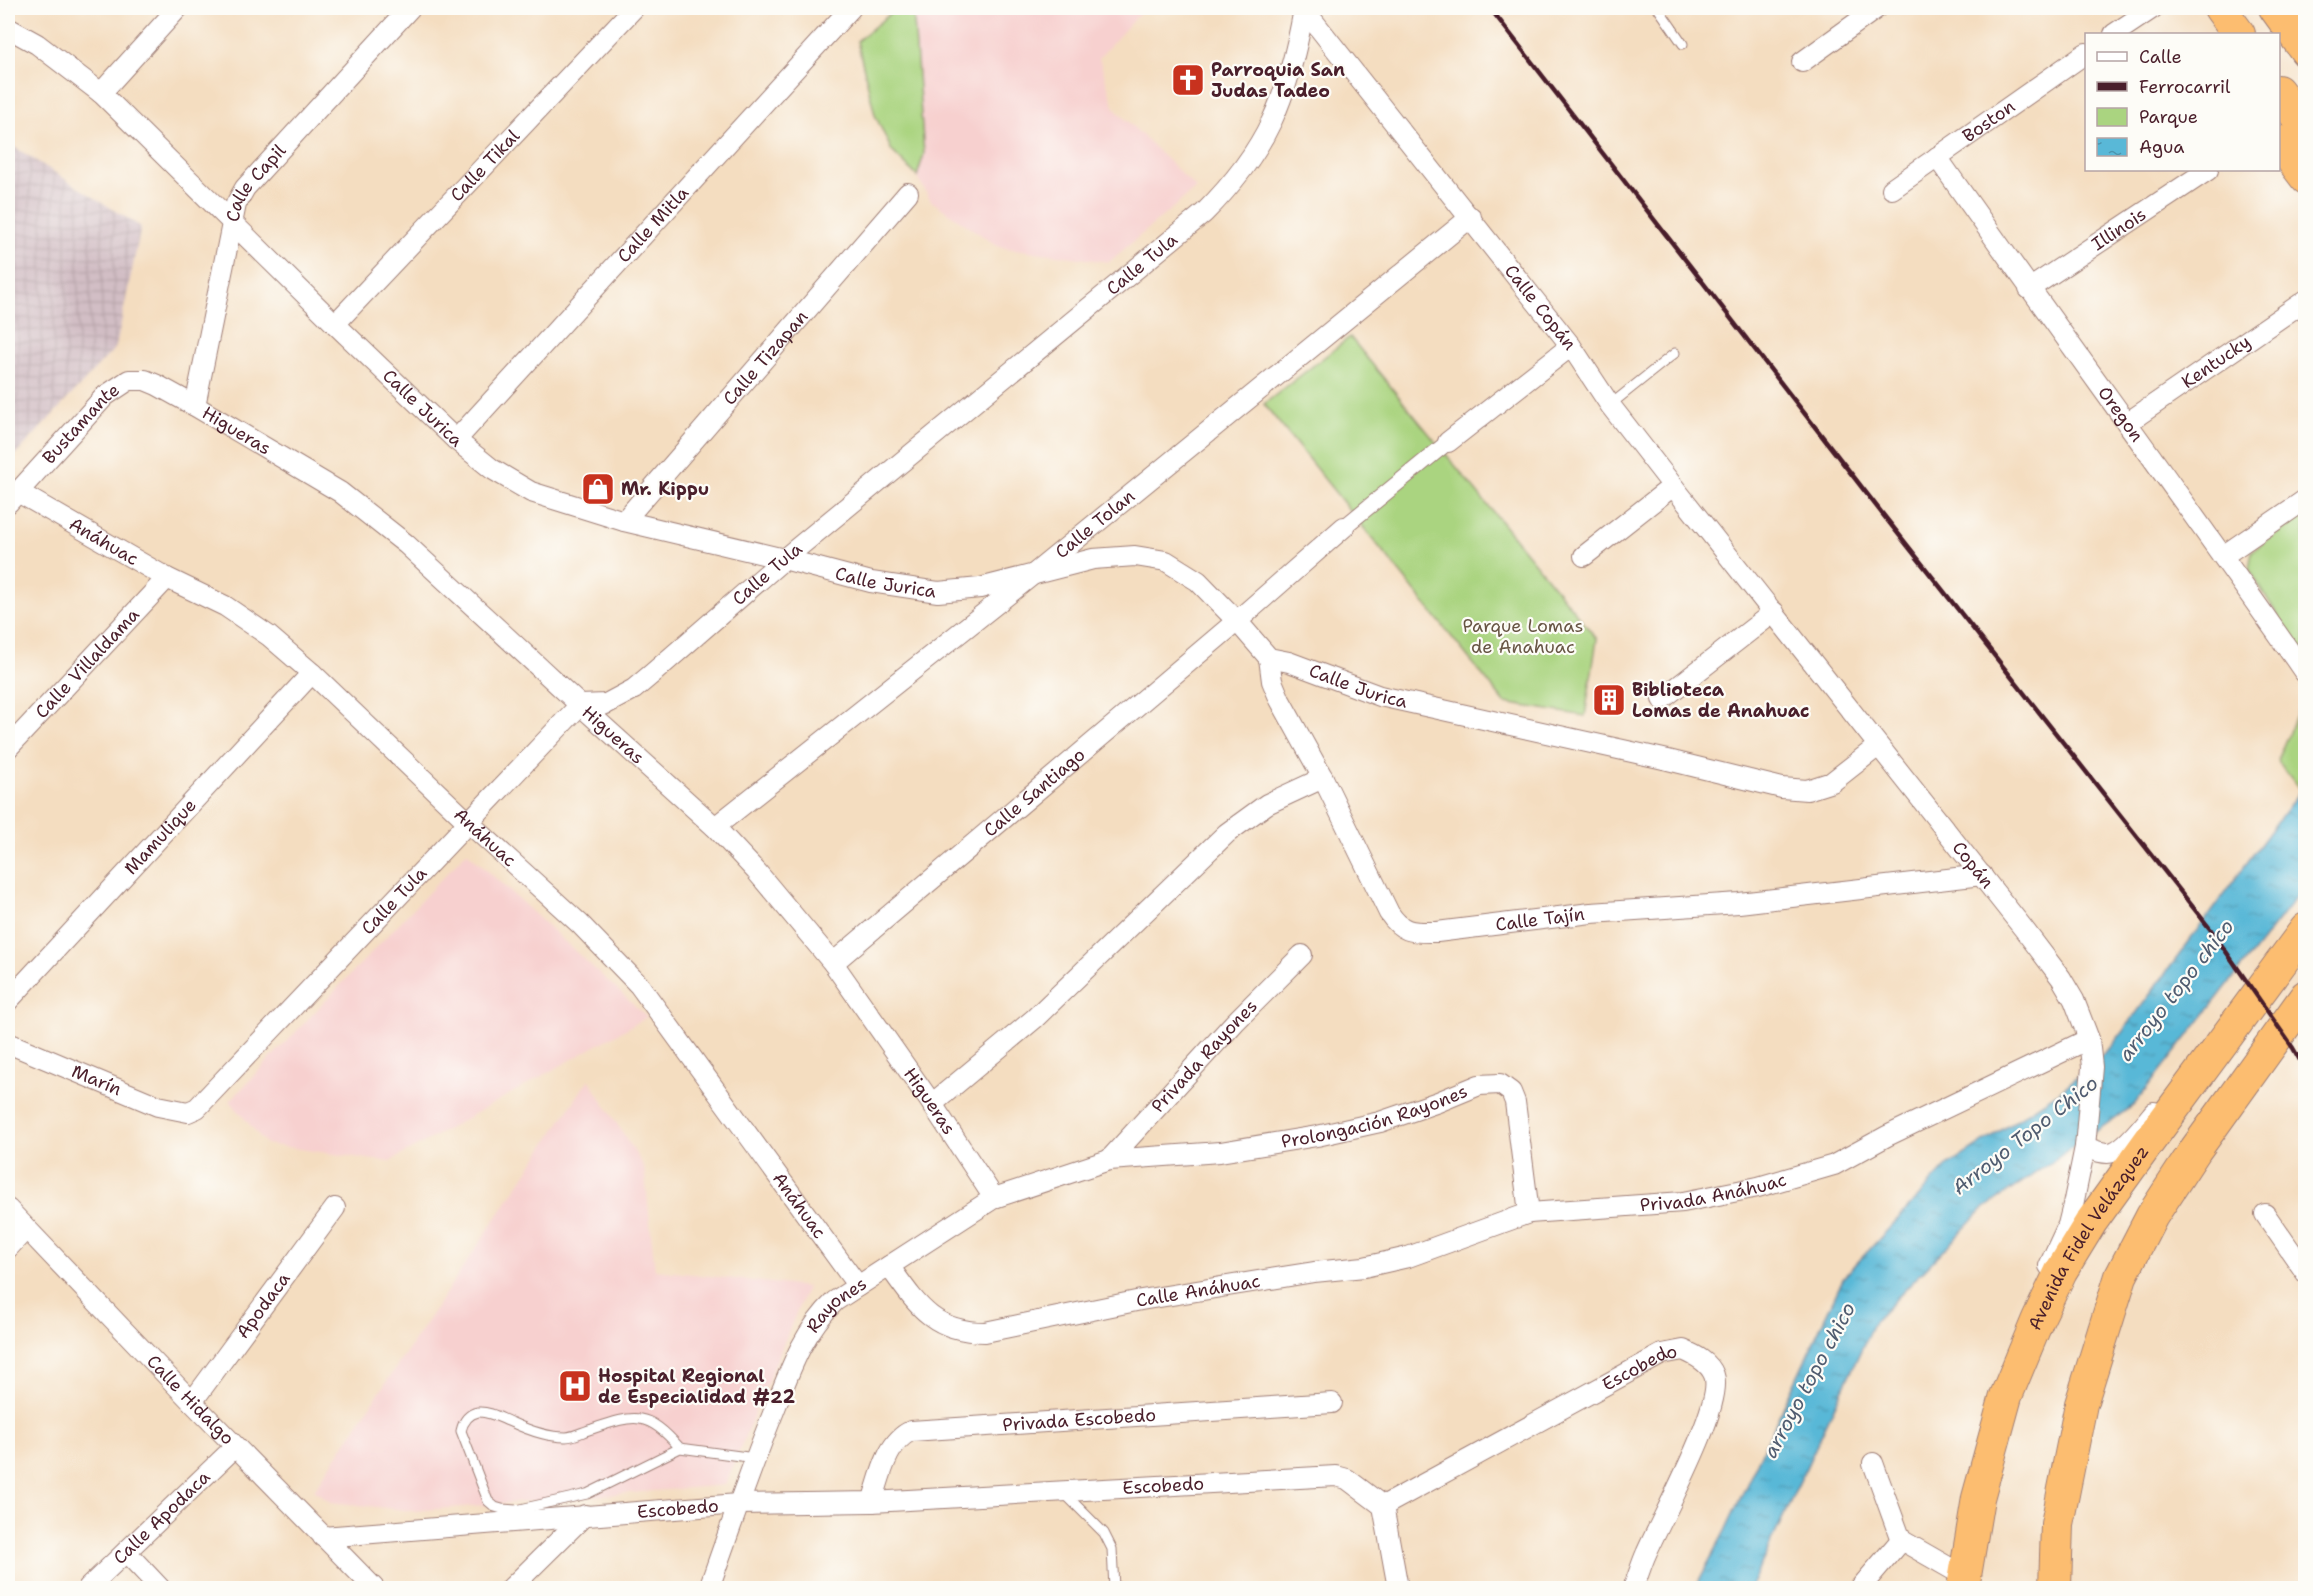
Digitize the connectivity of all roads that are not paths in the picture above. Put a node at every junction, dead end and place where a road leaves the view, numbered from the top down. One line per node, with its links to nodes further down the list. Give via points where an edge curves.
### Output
1 (178, 8): 19 (street)
2 (410, 8): 29 (street, Calle Capil, via 245,188)
3 (634, 8): 32 (street, Calle Tikal)
4 (851, 8): 39 (street, Calle Mitla)
5 (1303, 8): 28 (street, Calle Copán); 48 (street, Calle Tula, via 1282,99 1268,131 1226,191)
6 (1658, 8): 15 (lane)
7 (1877, 8): 18 (street)
8 (2152, 8): 12 (street)
9 (2219, 8): 13 (highway); 14 (highway)
10 (2275, 8): 16 (highway)
11 (8, 28): 19 (street, Calle Jurica, via 37,44)
12 (2115, 33)
13 (2224, 33)
14 (2238, 33)
15 (1683, 44)
16 (2306, 51)
17 (2085, 54): 23 (street, Boston)
18 (1802, 62)
19 (101, 93): 29 (street, Calle Jurica)
20 (2280, 94): 21 (highway)
21 (2306, 129)
22 (2280, 144): 25 (highway)
23 (1937, 157): 26 (street, Boston); 30 (street, Oregon)
24 (2206, 171): 30 (street, Illinois)
25 (2306, 178)
26 (1892, 189)
27 (908, 194): 44 (street, Calle Tizapan)
28 (1471, 217): 33 (street, Calle Copán); 49 (street, Calle Tolan)
29 (231, 220): 32 (street, Calle Jurica); 37 (street, Calle Capil)
30 (2029, 289): 38 (street, Oregon)
31 (2306, 300): 38 (street, Kentucky)
32 (334, 324): 39 (street, Calle Jurica)
33 (1571, 346): 36 (street, Calle Copán); 40 (street)
34 (1675, 353): 36 (lane)
35 (135, 379): 37 (street, Higueras, via 157,385); 42 (street, Bustamante, via 105,396)
36 (1610, 405): 41 (street, Calle Copán)
37 (195, 406): 57 (street, Higueras, via 364,509)
38 (2127, 423): 47 (street, Oregon)
39 (456, 440): 44 (street, Calle Jurica, via 492,469 531,492)
40 (1448, 442): 45 (street)
41 (1673, 486): 46 (street); 51 (street, Calle Copán)
42 (13, 498): 50 (street, Anáhuac)
43 (2306, 499): 47 (street)
44 (624, 521): 48 (street, Calle Jurica)
45 (1344, 527): 52 (street, Calle Santiago)
46 (1584, 556)
47 (2223, 556): 54 (street, Oregon)
48 (784, 559): 49 (street, Calle Jurica, via 871,582 938,592 980,588); 57 (street, Calle Tula, via 634,689 606,704)
49 (1035, 573): 52 (street, Calle Jurica, via 1093,559 1135,556 1166,561 1198,581); 62 (street, Calle Tolan)
50 (167, 578): 55 (street, Anáhuac, via 225,606 269,636); 59 (street, Calle Villaldama)
51 (1774, 612): 56 (street); 58 (street, Copán)
52 (1237, 621): 53 (street, Calle Jurica); 66 (street, Calle Santiago)
53 (1269, 658): 58 (street, Calle Jurica, via 1380,696 1782,788 1807,790 1832,782); 60 (street, Calle Tajín, via 1280,700)
54 (2304, 672)
55 (312, 674): 61 (street, Anáhuac); 68 (street, Mamulique)
56 (1662, 699)
57 (580, 705): 61 (street, Calle Tula); 62 (street, Higueras)
58 (1878, 746): 63 (street, Copán)
59 (8, 748)
60 (1323, 778): 63 (street, Calle Tajín, via 1389,913 1404,930 1414,932 1591,913 1739,903); 72 (street, via 1267,804 1227,833 1034,1019)
61 (469, 823): 73 (street, Calle Tula, via 213,1094); 85 (street, Anáhuac, via 580,924 639,985)
62 (715, 826): 66 (street, Higueras)
63 (1982, 875): 70 (street, Copán, via 2061,978)
64 (2306, 929): 69 (highway, Avenida Fidel Velázquez)
65 (1302, 955): 75 (street, Privada Rayones)
66 (833, 963): 72 (street, Higueras)
67 (2306, 996): 111 (highway, via 2152,1216 2121,1275 2081,1404 2057,1524)
68 (8, 1001)
69 (2227, 1036): 74 (street, via 2115,1152 2102,1152); 86 (highway, Avenida Fidel Velázquez, via 2091,1222 2061,1271)
70 (2089, 1039): 74 (street, Copán, via 2092,1067); 79 (street, Privada Anáhuac, via 1834,1165 1758,1187 1683,1202)
71 (8, 1042): 73 (street, Marín, via 158,1106)
72 (932, 1104): 76 (street, Higueras)
73 (188, 1112)
74 (2085, 1141): 86 (street, Copán, via 2068,1225 2015,1337)
75 (1109, 1160): 76 (street, Rayones); 79 (street, Prolongación Rayones, via 1220,1152 1317,1136 1380,1122 1494,1083 1511,1092 1515,1102)
76 (994, 1198): 83 (street, Rayones)
77 (335, 1208): 87 (street, Apodaca)
78 (8, 1209): 81 (street, Calle Hidalgo)
79 (1529, 1213): 83 (street, Calle Anáhuac, via 1408,1257 1364,1267 1142,1300 985,1332 966,1332 924,1313)
80 (2265, 1214): 84 (street)
81 (26, 1229): 82 (street); 87 (street, Calle Hidalgo)
82 (8, 1248)
83 (889, 1266): 85 (street, Rayones)
84 (2306, 1273)
85 (858, 1286): 91 (street, Rayones, via 835,1301 809,1331)
86 (2006, 1396): 101 (highway, Avenida Fidel Velázquez, via 1978,1498)
87 (192, 1402): 89 (street, Calle Hidalgo)
88 (1332, 1403): 94 (street, Privada Escobedo, via 911,1431 898,1439 889,1454)
89 (235, 1447): 98 (street, Calle Hidalgo); 100 (street, Calle Apodaca)
90 (680, 1448): 90 (lane, via 663,1429 640,1418 627,1418 566,1437 535,1432 478,1412 466,1419 461,1431 488,1501 510,1510 587,1494); 91 (lane)
91 (755, 1458): 95 (street, Rayones)
92 (1873, 1463): 99 (street)
93 (1062, 1491): 94 (street, Escobedo); 96 (street, Escobedo, via 1336,1476 1347,1479); 107 (lane, via 1104,1533 1112,1549)
94 (872, 1502): 95 (street, Escobedo)
95 (738, 1504): 97 (street, Escobedo); 106 (street, Rayones)
96 (1383, 1506): 108 (street); 109 (street, Escobedo, via 1662,1354 1683,1350 1707,1364 1714,1375 1714,1399)
97 (585, 1515): 98 (street, Escobedo); 105 (street)
98 (323, 1537): 104 (street, Calle Hidalgo)
99 (1901, 1540): 101 (street); 110 (street)
100 (126, 1552): 102 (street, Calle Apodaca); 103 (street)
101 (1963, 1582)
102 (88, 1588)
103 (160, 1588)
104 (374, 1588)
105 (511, 1588)
106 (709, 1588)
107 (1114, 1588)
108 (1398, 1588)
109 (1633, 1588)
110 (1860, 1588)
111 (2055, 1588)

